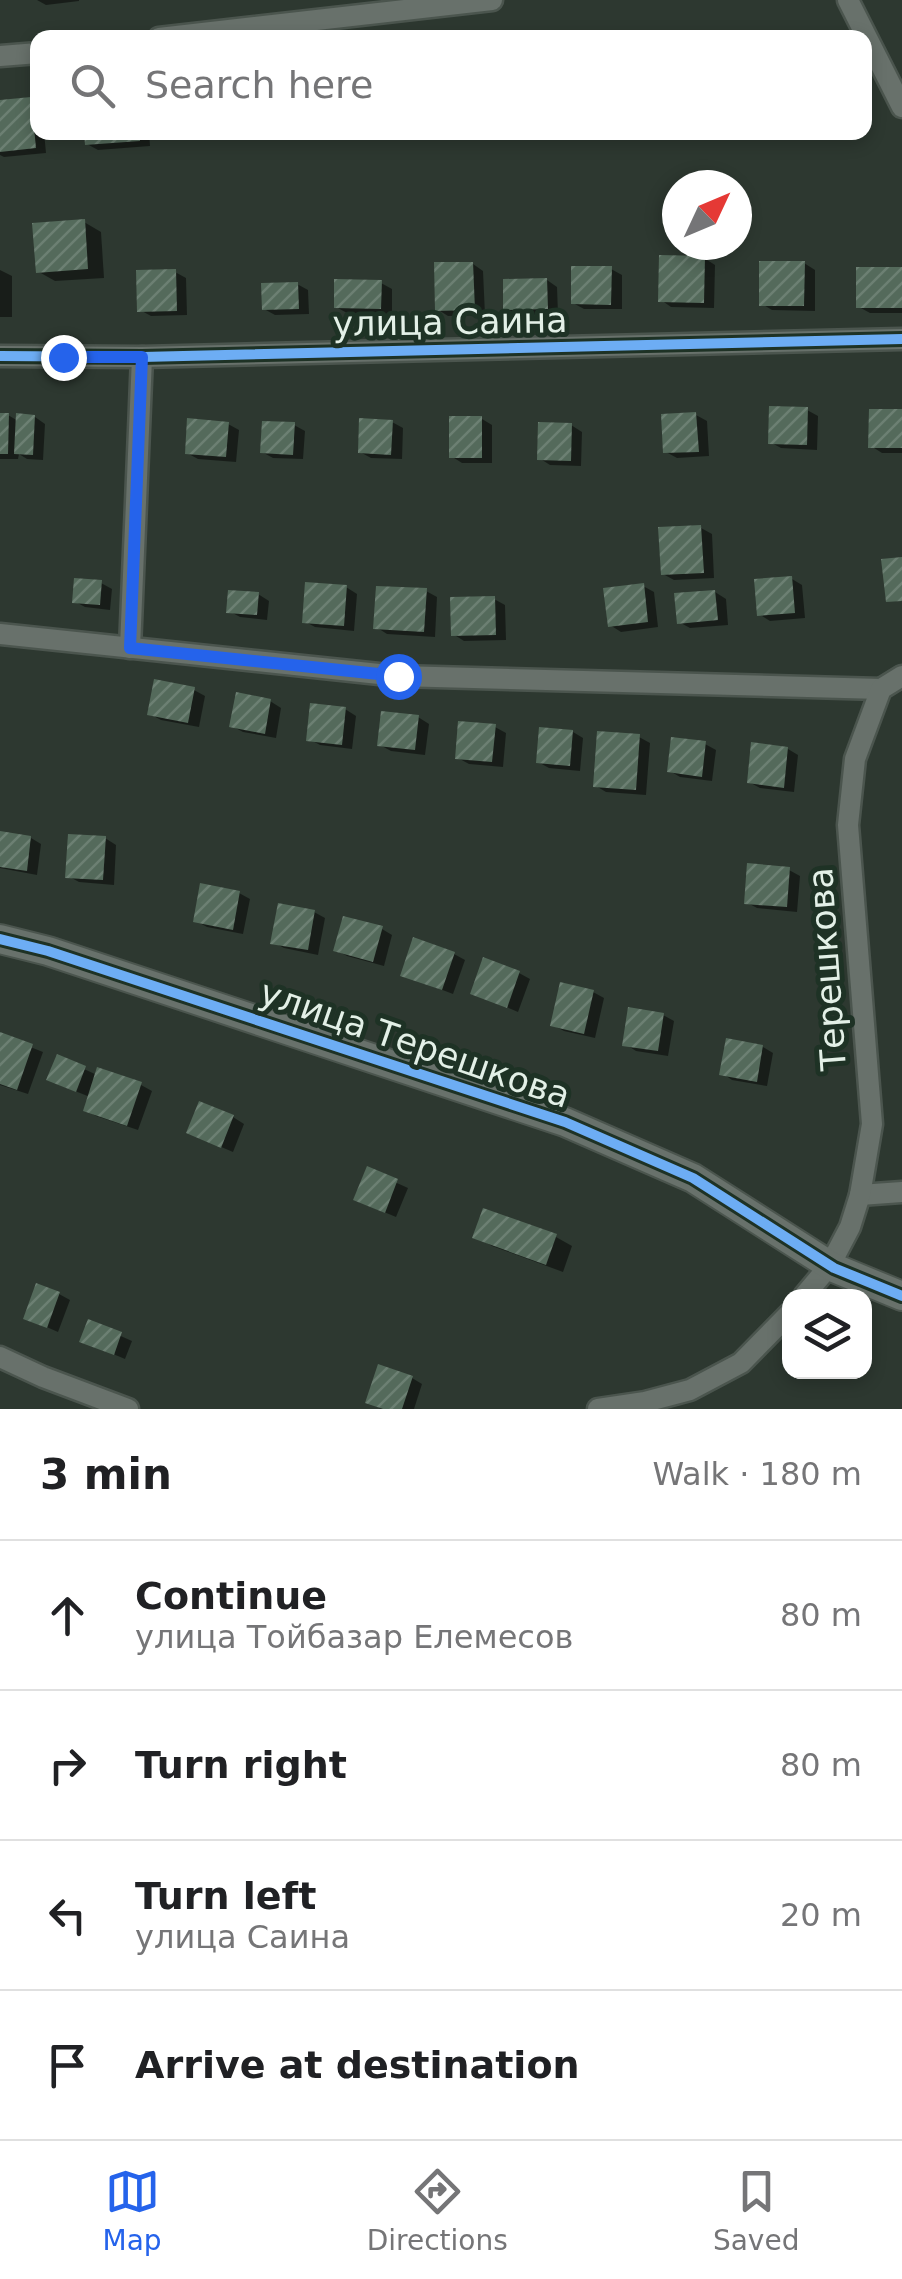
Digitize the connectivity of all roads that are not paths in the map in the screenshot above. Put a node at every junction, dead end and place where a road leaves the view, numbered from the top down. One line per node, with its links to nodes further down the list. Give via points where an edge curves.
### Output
1 (492, 0): 3 (street)
2 (848, 0): 4 (street)
3 (229, 30)
4 (863, 30)
5 (872, 48): 8 (street)
6 (30, 54): 7 (street)
7 (0, 56)
8 (902, 107)
9 (902, 339): 11 (street, улица Саина)
10 (0, 356): 11 (street, улица Саина)
11 (142, 357): 13 (street)
12 (0, 634): 13 (street)
13 (130, 648): 15 (street, via 398,676)
14 (902, 676): 15 (street)
15 (881, 689): 18 (street, Терешкова, via 855,759 848,825 872,1124)
16 (0, 939): 19 (street, улица Терешкова, via 565,1122 693,1178)
17 (902, 1192): 18 (street)
18 (860, 1194): 19 (street, Терешкова)
19 (830, 1265): 20 (street); 21 (street, улица Терешкова)
20 (810, 1289)
21 (902, 1296)
22 (782, 1322): 25 (street, via 741,1363 690,1390)
23 (0, 1356): 24 (street)
24 (128, 1409)
25 (598, 1409)

